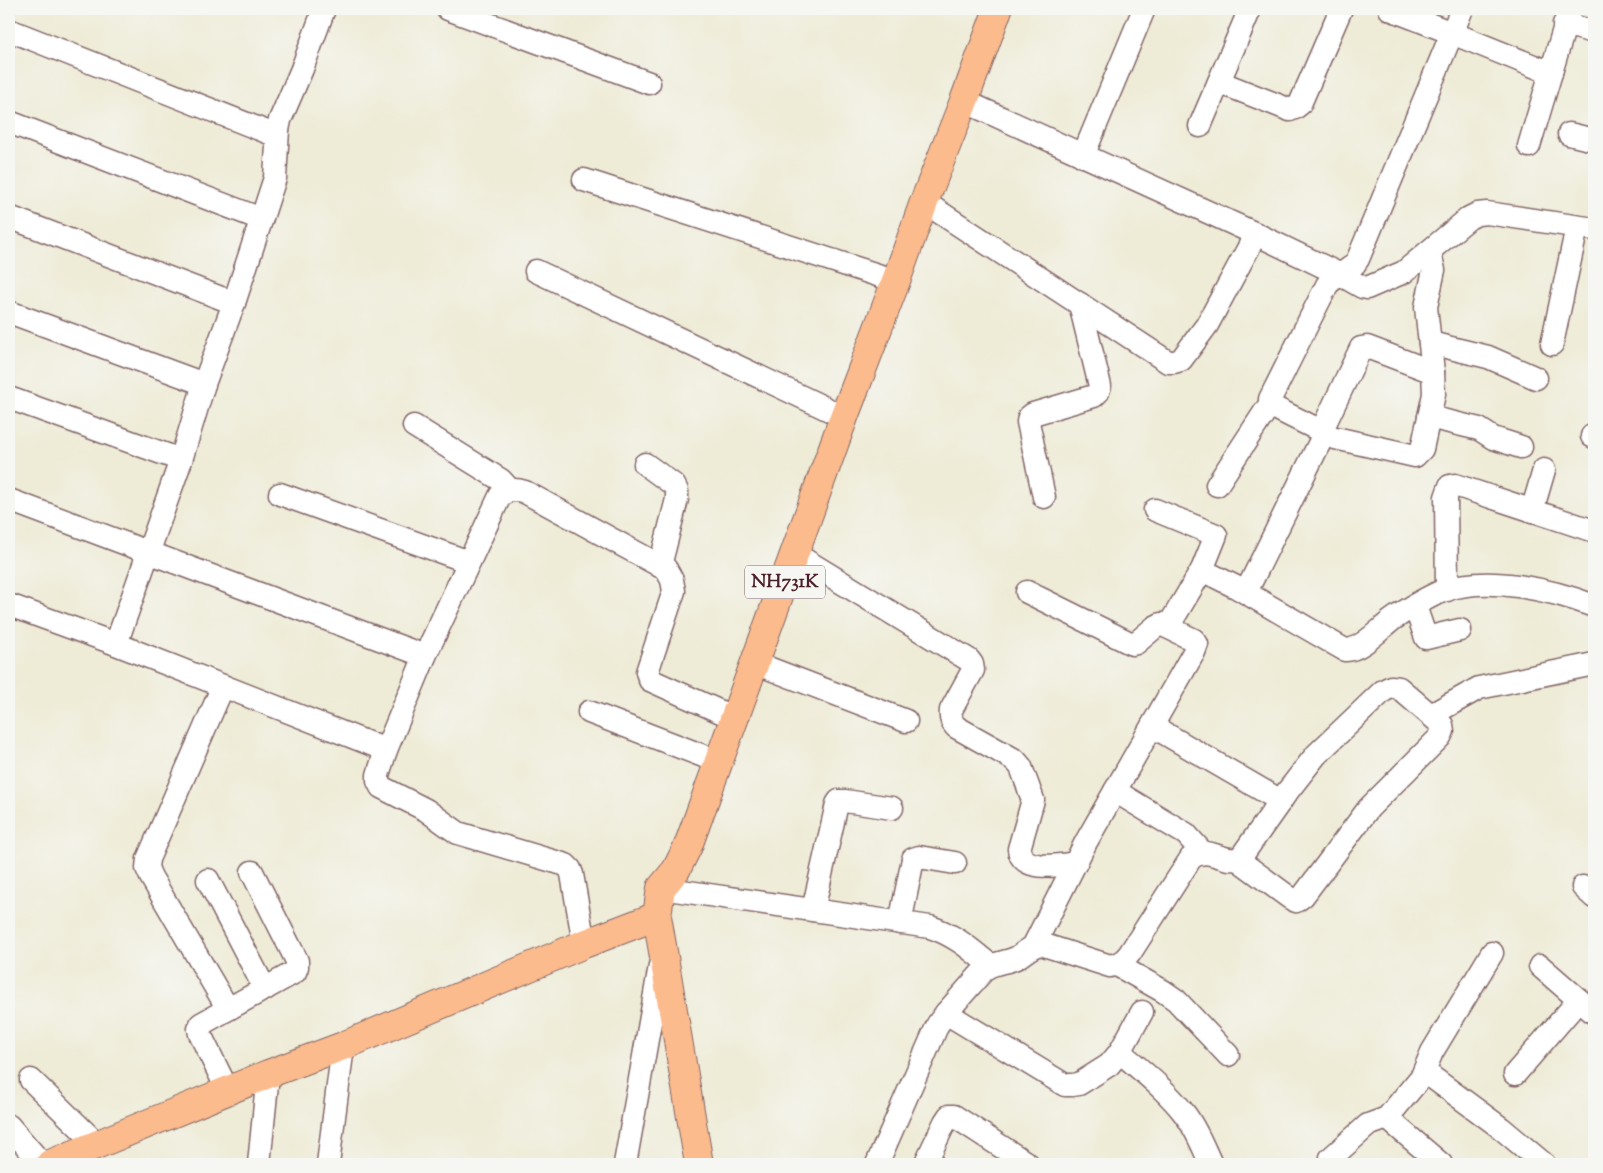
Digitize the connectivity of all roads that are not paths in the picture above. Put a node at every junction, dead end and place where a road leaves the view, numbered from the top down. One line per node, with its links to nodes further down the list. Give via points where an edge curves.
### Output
1 (324, 9): 20 (street, via 280,120)
2 (448, 9): 15 (street)
3 (998, 9): 16 (main road, NH731K)
4 (1144, 9): 23 (street)
5 (1250, 9): 14 (street)
6 (1341, 9): 14 (street, via 1300,104 1295,108 1290,110)
7 (1390, 9): 12 (street)
8 (1462, 9): 12 (street)
9 (1567, 17): 11 (street); 13 (street)
10 (9, 30): 20 (street)
11 (1594, 32)
12 (1452, 33): 13 (street); 32 (street, via 1358,259)
13 (1551, 73): 22 (street)
14 (1219, 82): 18 (street)
15 (649, 83)
16 (964, 101): 23 (street); 25 (main road, NH731K)
17 (9, 122): 27 (street)
18 (1200, 126)
19 (1569, 134): 21 (street)
20 (277, 136): 27 (street, via 275,178)
21 (1594, 140)
22 (1529, 146)
23 (1084, 156): 29 (street)
24 (584, 180): 33 (street)
25 (924, 202): 33 (main road, NH731K); 35 (street)
26 (9, 217): 34 (street)
27 (261, 219): 34 (street)
28 (1586, 228): 30 (street, via 1477,214); 38 (street)
29 (1256, 234): 32 (street); 35 (street, via 1214,314 1181,360 1168,362)
30 (1430, 252): 32 (street, via 1404,272 1368,288); 37 (street, via 1434,270 1426,307)
31 (536, 271): 44 (street)
32 (1341, 275): 43 (street, via 1327,286)
33 (896, 282): 44 (main road, NH731K)
34 (234, 302): 41 (street)
35 (1080, 304): 55 (street, via 1100,386 1094,396 1029,417)
36 (9, 312): 41 (street)
37 (1430, 343): 39 (street); 40 (street, via 1488,357)
38 (1552, 344)
39 (1433, 372): 45 (street, via 1434,394); 47 (street, via 1366,347 1361,348)
40 (1536, 378)
41 (204, 384): 49 (street)
42 (9, 398): 49 (street)
43 (1270, 404): 47 (street); 52 (street)
44 (844, 417): 61 (main road, NH731K)
45 (1429, 417): 47 (street, via 1422,449 1415,456); 48 (street, via 1478,429 1493,438)
46 (414, 426): 53 (street, via 497,478)
47 (1321, 434): 67 (street)
48 (1521, 447)
49 (181, 460): 60 (street)
50 (645, 464): 63 (street, via 677,491)
51 (1544, 470): 58 (street)
52 (1217, 484)
53 (510, 490): 62 (street, via 500,496); 63 (street, via 525,492)
54 (280, 494): 62 (street)
55 (1044, 497)
56 (9, 500): 60 (street)
57 (1155, 510): 64 (street, via 1216,535)
58 (1532, 511): 59 (street); 65 (street, via 1450,486 1446,497)
59 (1594, 532)
60 (149, 552): 73 (street); 74 (street)
61 (795, 554): 75 (main road, NH731K); 91 (street, via 969,660 973,670 950,716 956,727 1015,760 1021,767 1033,800 1019,854 1022,859 1044,867)
62 (469, 562): 74 (street)
63 (660, 566): 80 (street, via 666,569 674,591 647,677)
64 (1202, 570): 67 (street); 71 (street)
65 (1448, 590): 69 (street); 70 (street, via 1473,585 1524,587 1549,591)
66 (1027, 592): 71 (street, via 1132,644 1158,625)
67 (1246, 592): 69 (street, via 1345,650 1356,649)
68 (9, 605): 73 (street)
69 (1415, 606): 72 (street, via 1426,638)
70 (1594, 606)
71 (1168, 627): 82 (street, via 1197,644)
72 (1460, 630)
73 (116, 644): 77 (street)
74 (425, 656): 83 (street)
75 (755, 663): 80 (main road, NH731K); 81 (street)
76 (1594, 664): 79 (street, via 1479,688)
77 (223, 686): 83 (street); 107 (street, via 148,859 147,868)
78 (589, 712): 84 (street)
79 (1431, 715): 86 (street, via 1400,688 1382,691 1316,755); 89 (street, via 1442,725 1440,737 1369,808 1303,896 1296,901 1290,898)
80 (734, 718): 84 (main road, NH731K)
81 (906, 721)
82 (1152, 726): 85 (street); 86 (street)
83 (386, 750): 98 (street, via 378,775 381,787 426,810 458,833 566,865 570,869)
84 (719, 762): 94 (main road, NH731K, via 683,858)
85 (1115, 791): 88 (street, via 1186,834); 91 (street)
86 (1281, 800): 89 (street)
87 (892, 808): 95 (street, via 845,800 837,804)
88 (1203, 853): 89 (street); 103 (street, via 1191,858 1130,953)
89 (1236, 860)
90 (955, 863): 97 (street, via 919,857 913,859)
91 (1076, 863): 100 (street)
92 (252, 872): 105 (street, via 297,961 295,972)
93 (208, 880): 105 (street)
94 (661, 888): 95 (street); 96 (main road, NH731K)
95 (813, 910): 97 (street)
96 (657, 916): 98 (main road); 99 (main road, NH731K)
97 (900, 923): 102 (street, via 944,932)
98 (584, 944): 110 (main road)
99 (663, 946): 125 (street); 126 (main road, NH731K)
100 (1034, 946): 102 (street, via 1015,958); 103 (street, via 1041,944 1110,966)
101 (1492, 953): 113 (street, via 1432,1052)
102 (990, 965): 108 (street)
103 (1118, 965): 112 (street, via 1176,1000)
104 (1540, 966): 106 (street)
105 (265, 989): 107 (street)
106 (1587, 1006): 115 (street)
107 (228, 1009): 117 (street, via 201,1024 199,1029)
108 (946, 1012): 111 (street, via 1072,1086 1109,1065); 127 (street, via 930,1040)
109 (1142, 1012): 111 (street)
110 (343, 1046): 114 (main road); 124 (street)
111 (1120, 1052): 130 (street, via 1166,1092 1185,1114)
112 (1228, 1055)
113 (1425, 1072): 118 (street); 133 (street)
114 (268, 1074): 117 (main road); 123 (street)
115 (1514, 1074)
116 (31, 1080): 120 (street)
117 (228, 1090): 120 (main road)
118 (1387, 1118): 131 (street, via 1366,1127 1331,1158); 132 (street)
119 (9, 1126): 121 (street)
120 (98, 1145): 122 (main road)
121 (42, 1164)
122 (50, 1164)
123 (259, 1164)
124 (328, 1164)
125 (625, 1164)
126 (699, 1164)
127 (877, 1164)
128 (925, 1164): 129 (street, via 949,1116 954,1116)
129 (1028, 1164)
130 (1211, 1164)
131 (1333, 1164)
132 (1441, 1164)
133 (1544, 1164)

